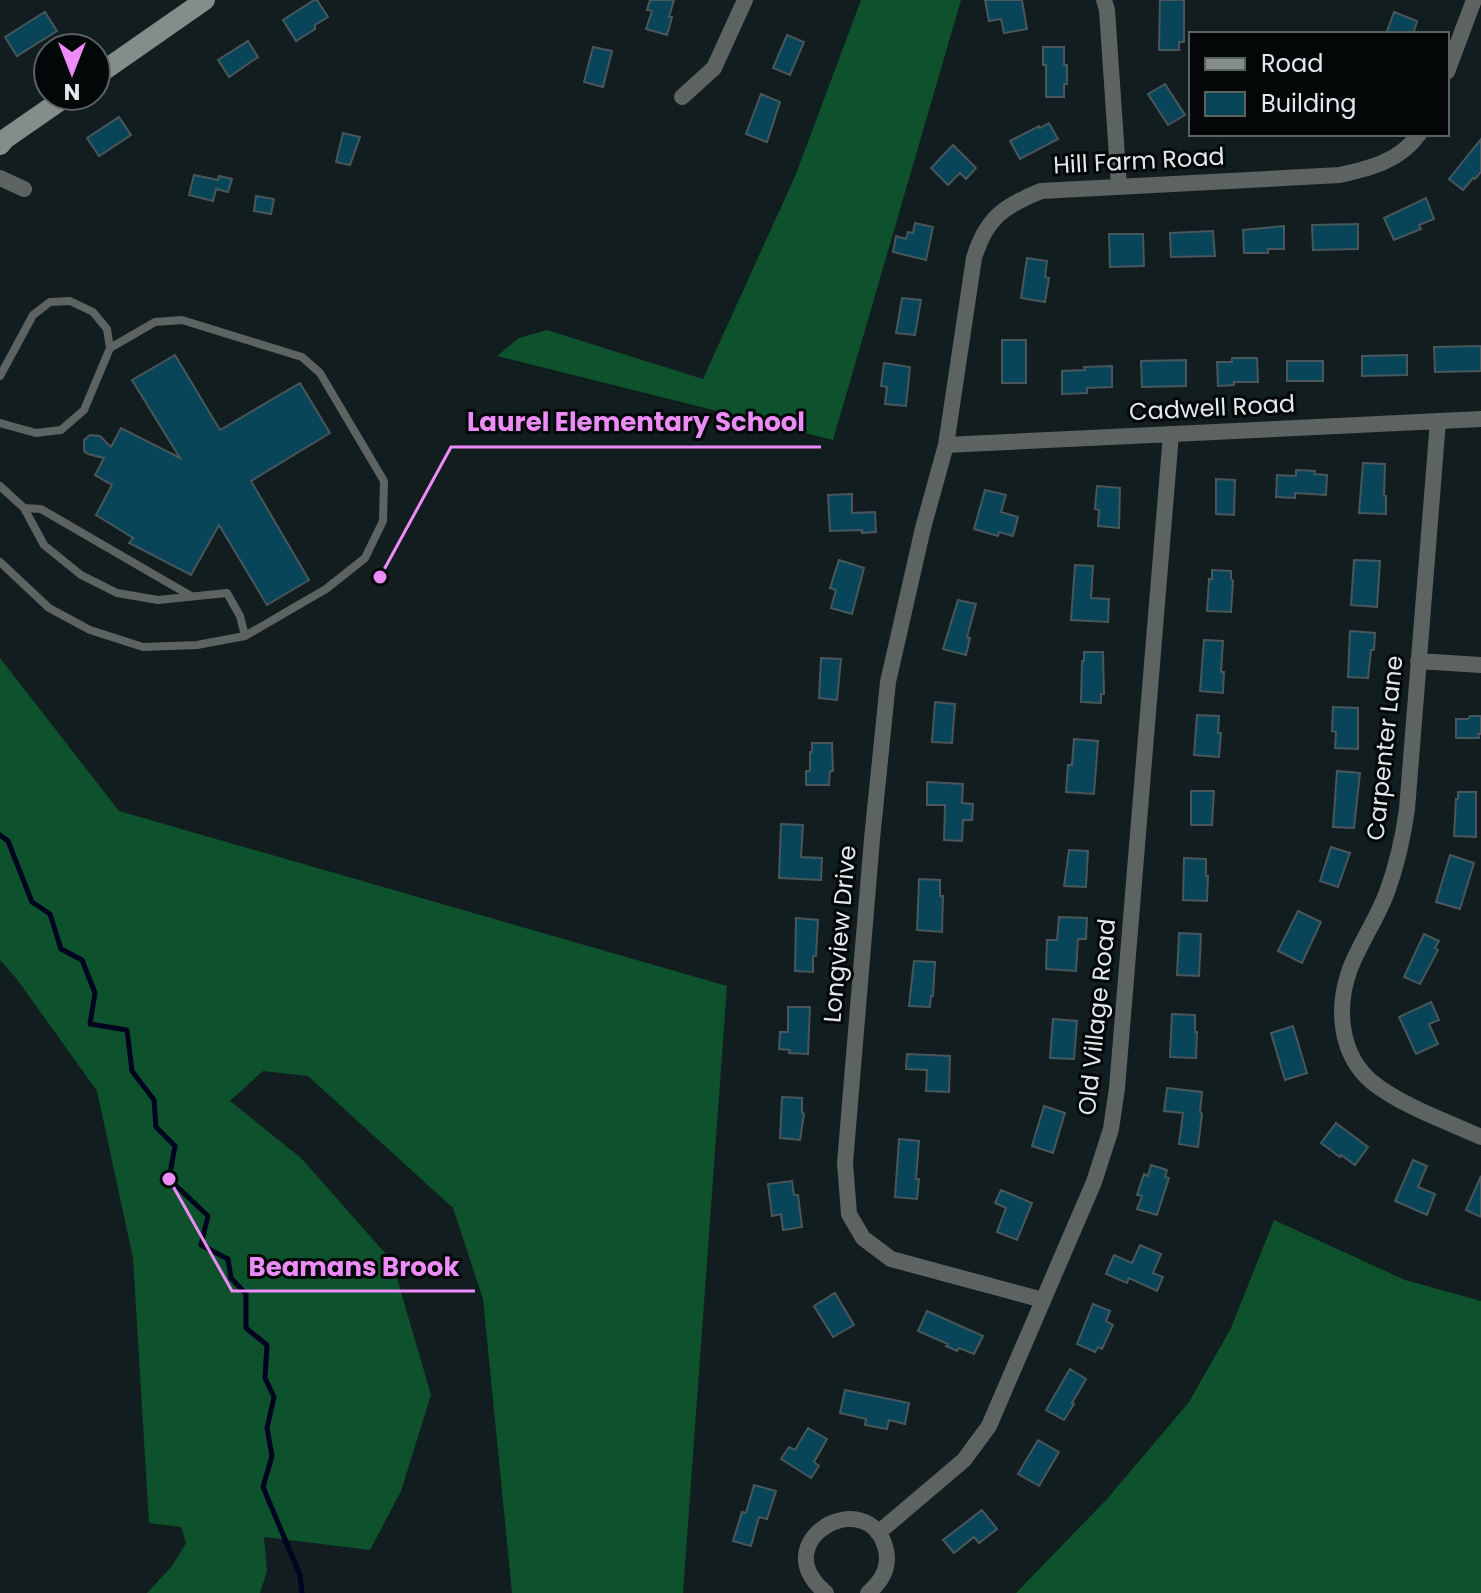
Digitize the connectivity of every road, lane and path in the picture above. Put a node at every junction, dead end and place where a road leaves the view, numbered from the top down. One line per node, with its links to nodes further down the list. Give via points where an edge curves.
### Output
1 (205, 0): 5 (street)
2 (745, 0): 7 (street, via 714,68)
3 (1104, 0): 12 (street)
4 (1474, 0): 6 (street)
5 (112, 65)
6 (1449, 67)
7 (682, 97)
8 (44, 112): 10 (street)
9 (1418, 136): 12 (street, Hill Farm Road, via 1391,160 1340,175)
10 (0, 145)
11 (0, 178): 13 (street)
12 (1119, 186): 20 (street, Hill Farm Road, via 1041,191 996,216 980,239)
13 (24, 189)
14 (110, 348): 15 (lane, via 107,329 93,312 70,301 50,302 33,315); 18 (lane, via 84,410 61,430 36,433); 25 (lane, via 155,322 182,320 302,357 320,373 384,481 383,521 365,558 326,589)
15 (0, 376)
16 (1481, 419): 17 (street, Cadwell Road)
17 (1438, 421): 19 (street, Cadwell Road); 26 (street, Carpenter Lane)
18 (0, 423)
19 (1171, 434): 20 (street, Cadwell Road); 29 (street, Old Village Road, via 1111,1129)
20 (946, 445): 29 (street, Longview Drive, via 888,682 845,1163 849,1214 863,1238 891,1259)
21 (0, 486): 22 (lane)
22 (24, 508): 24 (lane, via 41,509); 24 (lane, via 44,545 81,575 117,593 158,600)
23 (0, 562): 25 (lane, via 49,608 90,630 143,647)
24 (191, 596): 25 (lane, via 227,593)
25 (245, 636)
26 (1418, 661): 27 (street); 28 (street, Carpenter Lane, via 1401,848 1387,893 1350,970 1342,1003 1343,1030 1356,1063 1371,1081 1397,1099)
27 (1481, 665)
28 (1481, 1137)
29 (1043, 1300): 30 (street, Old Village Road, via 989,1426 964,1460)
30 (878, 1533): 31 (street, via 857,1520 844,1519 821,1528 812,1538 806,1562 816,1585); 32 (street, via 885,1546 885,1573)
31 (826, 1593)
32 (868, 1593)

